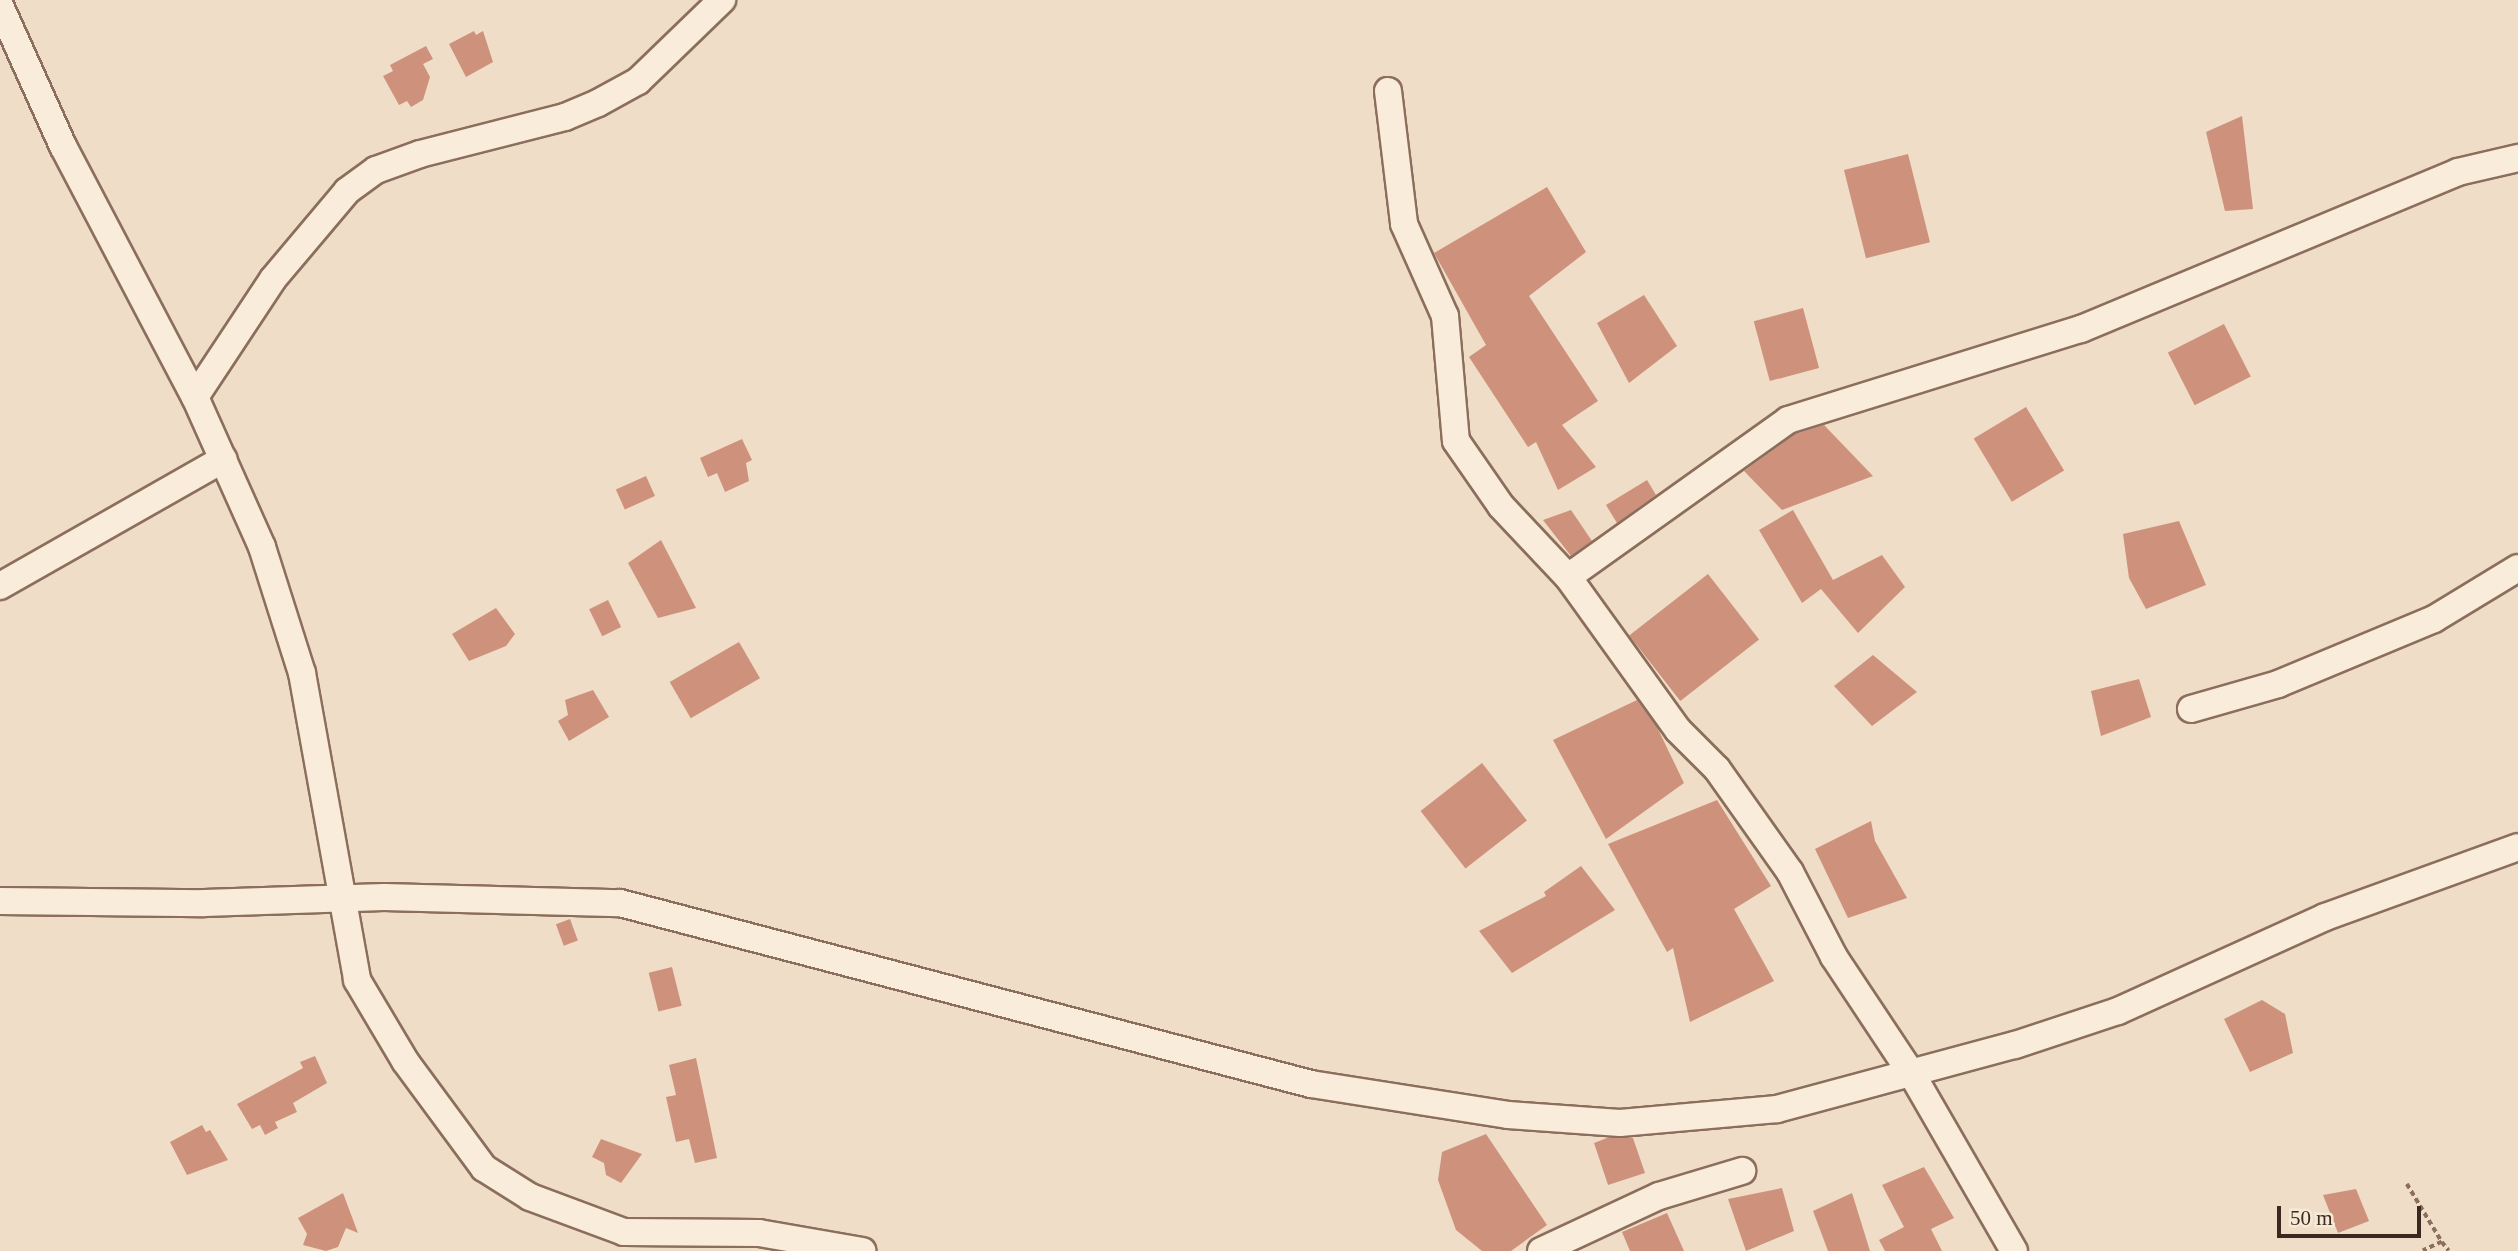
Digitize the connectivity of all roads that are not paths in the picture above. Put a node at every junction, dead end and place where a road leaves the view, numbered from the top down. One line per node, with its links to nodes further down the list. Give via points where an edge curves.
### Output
1 (722, 0): 5 (street, via 638,81 598,103 565,117 420,154 376,170 347,191 274,279)
2 (0, 6): 5 (street, via 63,146)
3 (1388, 91): 8 (street, via 1404,224 1445,316 1456,441 1502,506)
4 (2518, 159): 8 (street, via 2458,172 2081,329 1788,420)
5 (195, 397): 6 (street)
6 (224, 459): 9 (street); 12 (street, via 262,547 292,634)
7 (2518, 568): 10 (street, via 2434,619 2278,684)
8 (1568, 577): 14 (street, via 1678,730 1717,769 1790,872 1834,957)
9 (0, 586)
10 (2191, 709)
11 (2518, 847): 14 (street, via 2325,916 2118,1010)
12 (343, 900): 13 (street); 14 (street, via 620,903 1311,1084 1508,1115 1620,1123 1777,1109); 16 (street, via 356,980 372,1013 498,1181 624,1232 748,1233)
13 (0, 901)
14 (1913, 1076): 18 (street)
15 (1742, 1171): 17 (street, via 1660,1196)
16 (862, 1251)
17 (1541, 1251)
18 (2014, 1251)

